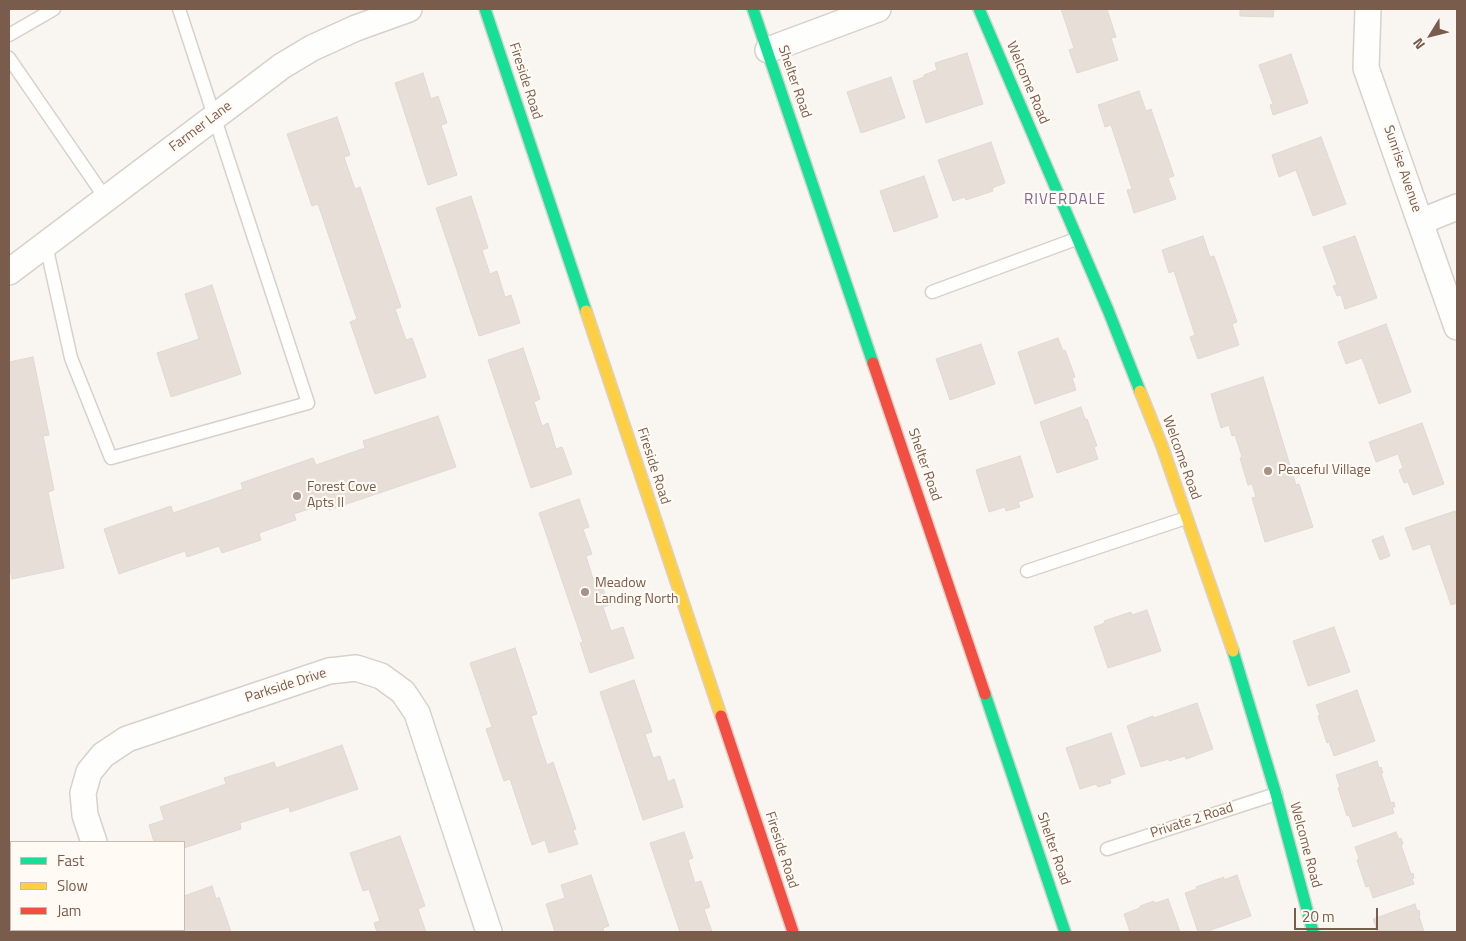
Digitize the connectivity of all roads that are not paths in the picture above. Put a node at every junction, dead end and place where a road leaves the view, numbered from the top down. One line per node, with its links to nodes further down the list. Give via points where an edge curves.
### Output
1 (54, 9): 9 (lane)
2 (179, 9): 12 (lane)
3 (408, 9): 12 (street, Farmer Lane, via 312,48 282,66)
4 (485, 9): 27 (street, Fireside Road)
5 (753, 9): 10 (street, Shelter Road)
6 (878, 9): 10 (street)
7 (979, 9): 16 (street, Welcome Road)
8 (1368, 9): 15 (street, Sunrise Avenue, via 1366,68)
9 (9, 35)
10 (768, 50): 28 (street, Shelter Road)
11 (9, 58): 13 (lane)
12 (216, 117): 13 (street, Farmer Lane); 17 (lane, via 308,403 111,458 71,358)
13 (106, 199): 17 (street, Farmer Lane)
14 (1457, 207): 15 (street)
15 (1420, 222): 20 (street, Sunrise Avenue)
16 (1076, 239): 19 (lane); 21 (street, Welcome Road, via 1162,446)
17 (46, 245): 18 (street, Farmer Lane)
18 (9, 272)
19 (932, 292)
20 (1457, 327)
21 (1186, 518): 22 (lane); 23 (street, Welcome Road, via 1240,670)
22 (1027, 570)
23 (1276, 794): 25 (lane, Private 2 Road); 29 (street, Welcome Road)
24 (94, 841): 26 (street, Parkside Drive, via 85,815 83,793 89,772 103,755 128,739 329,671 356,668 381,676 403,692 416,713)
25 (1107, 849)
26 (488, 932)
27 (793, 932)
28 (1065, 932)
29 (1312, 932)

